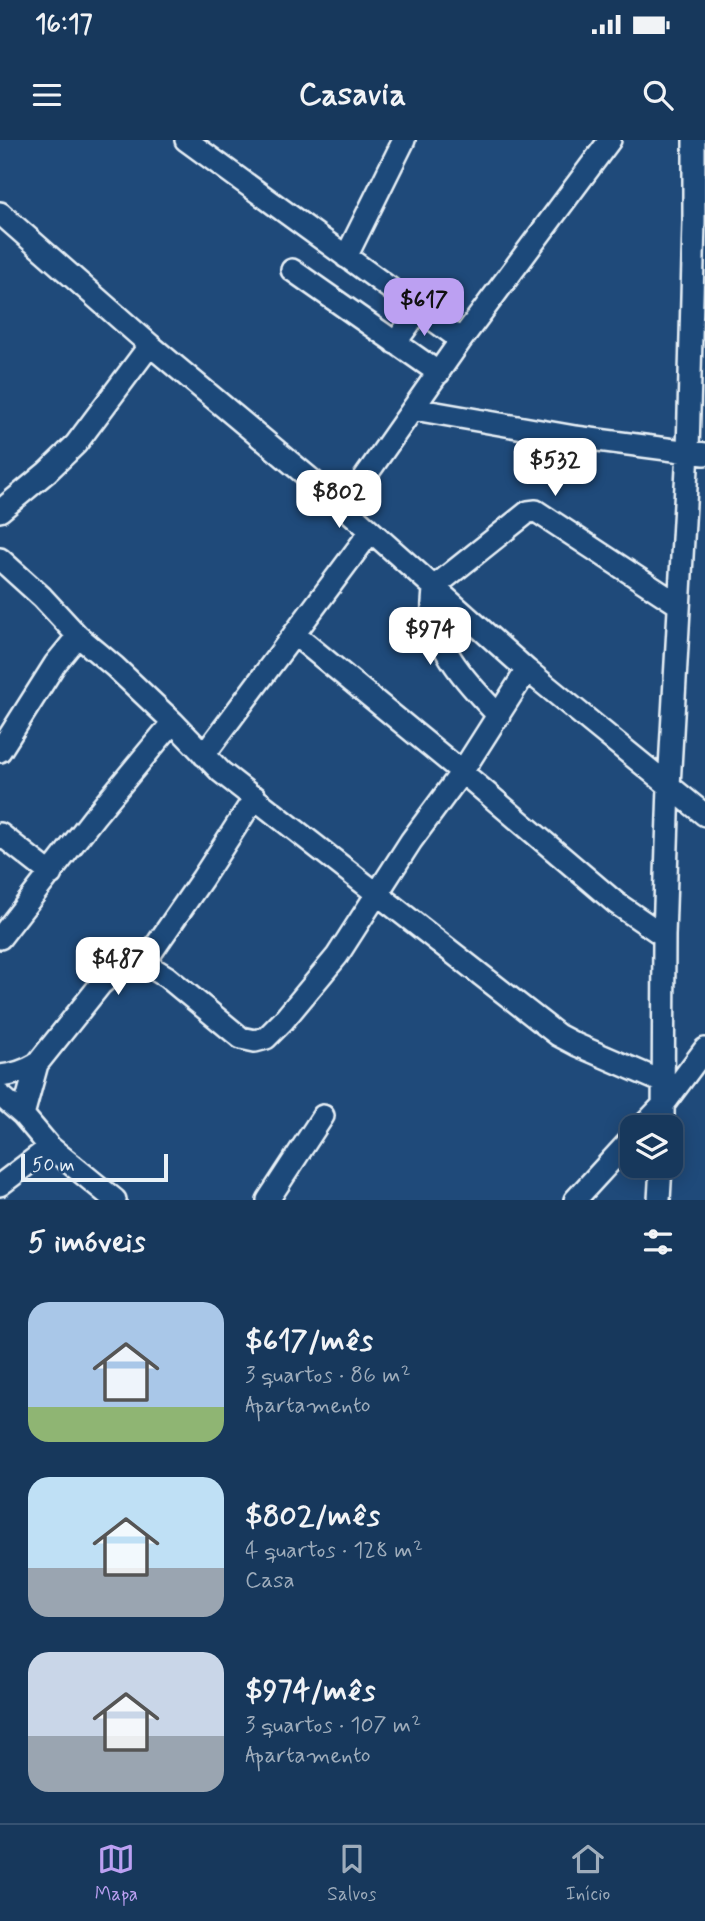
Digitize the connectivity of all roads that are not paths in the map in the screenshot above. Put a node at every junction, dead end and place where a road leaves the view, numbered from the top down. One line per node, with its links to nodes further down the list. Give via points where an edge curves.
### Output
1 (186, 140): 7 (street)
2 (404, 140): 7 (street)
3 (610, 140): 11 (street)
4 (694, 140): 6 (street)
5 (0, 213): 13 (street)
6 (700, 222): 10 (street)
7 (346, 257): 9 (street)
8 (292, 270): 12 (street)
9 (420, 309): 11 (street); 12 (street)
10 (698, 327): 16 (street)
11 (461, 340): 14 (street)
12 (395, 342): 14 (street)
13 (150, 345): 17 (street); 18 (street, via 76,444)
14 (439, 373): 15 (street)
15 (414, 409): 16 (street); 17 (street)
16 (697, 452): 22 (street)
17 (344, 507): 19 (street)
18 (0, 512)
19 (371, 531): 21 (street); 23 (street)
20 (0, 559): 24 (street)
21 (434, 587): 22 (street, via 528,512 536,511); 25 (street); 26 (street, via 433,620 448,655)
22 (680, 605): 31 (street)
23 (294, 634): 29 (street); 30 (street)
24 (78, 636): 27 (street); 28 (street)
25 (527, 670): 26 (street); 31 (street)
26 (499, 716): 30 (street)
27 (173, 722): 29 (street); 35 (street)
28 (0, 751)
29 (204, 755): 32 (street)
30 (462, 772): 36 (street); 37 (street, via 616,903)
31 (669, 786): 33 (street); 37 (street)
32 (255, 797): 36 (street); 39 (street)
33 (705, 815)
34 (0, 834): 35 (street)
35 (51, 874): 38 (street)
36 (377, 893): 39 (street, via 337,956 266,1038 241,1038 167,976); 43 (street, via 558,1035)
37 (664, 936): 43 (street)
38 (0, 938)
39 (144, 963): 41 (street, via 131,962 110,975)
40 (705, 1049): 45 (street)
41 (37, 1064): 42 (street); 46 (street)
42 (0, 1076)
43 (663, 1082): 45 (street)
44 (0, 1095): 46 (street)
45 (664, 1104): 47 (street); 48 (street)
46 (23, 1115): 50 (street)
47 (653, 1115)
48 (664, 1115)
49 (323, 1116): 55 (street)
50 (50, 1147): 53 (street); 54 (street)
51 (620, 1151): 56 (street)
52 (660, 1178): 57 (street)
53 (0, 1185)
54 (115, 1200)
55 (268, 1200)
56 (575, 1200)
57 (659, 1200)

